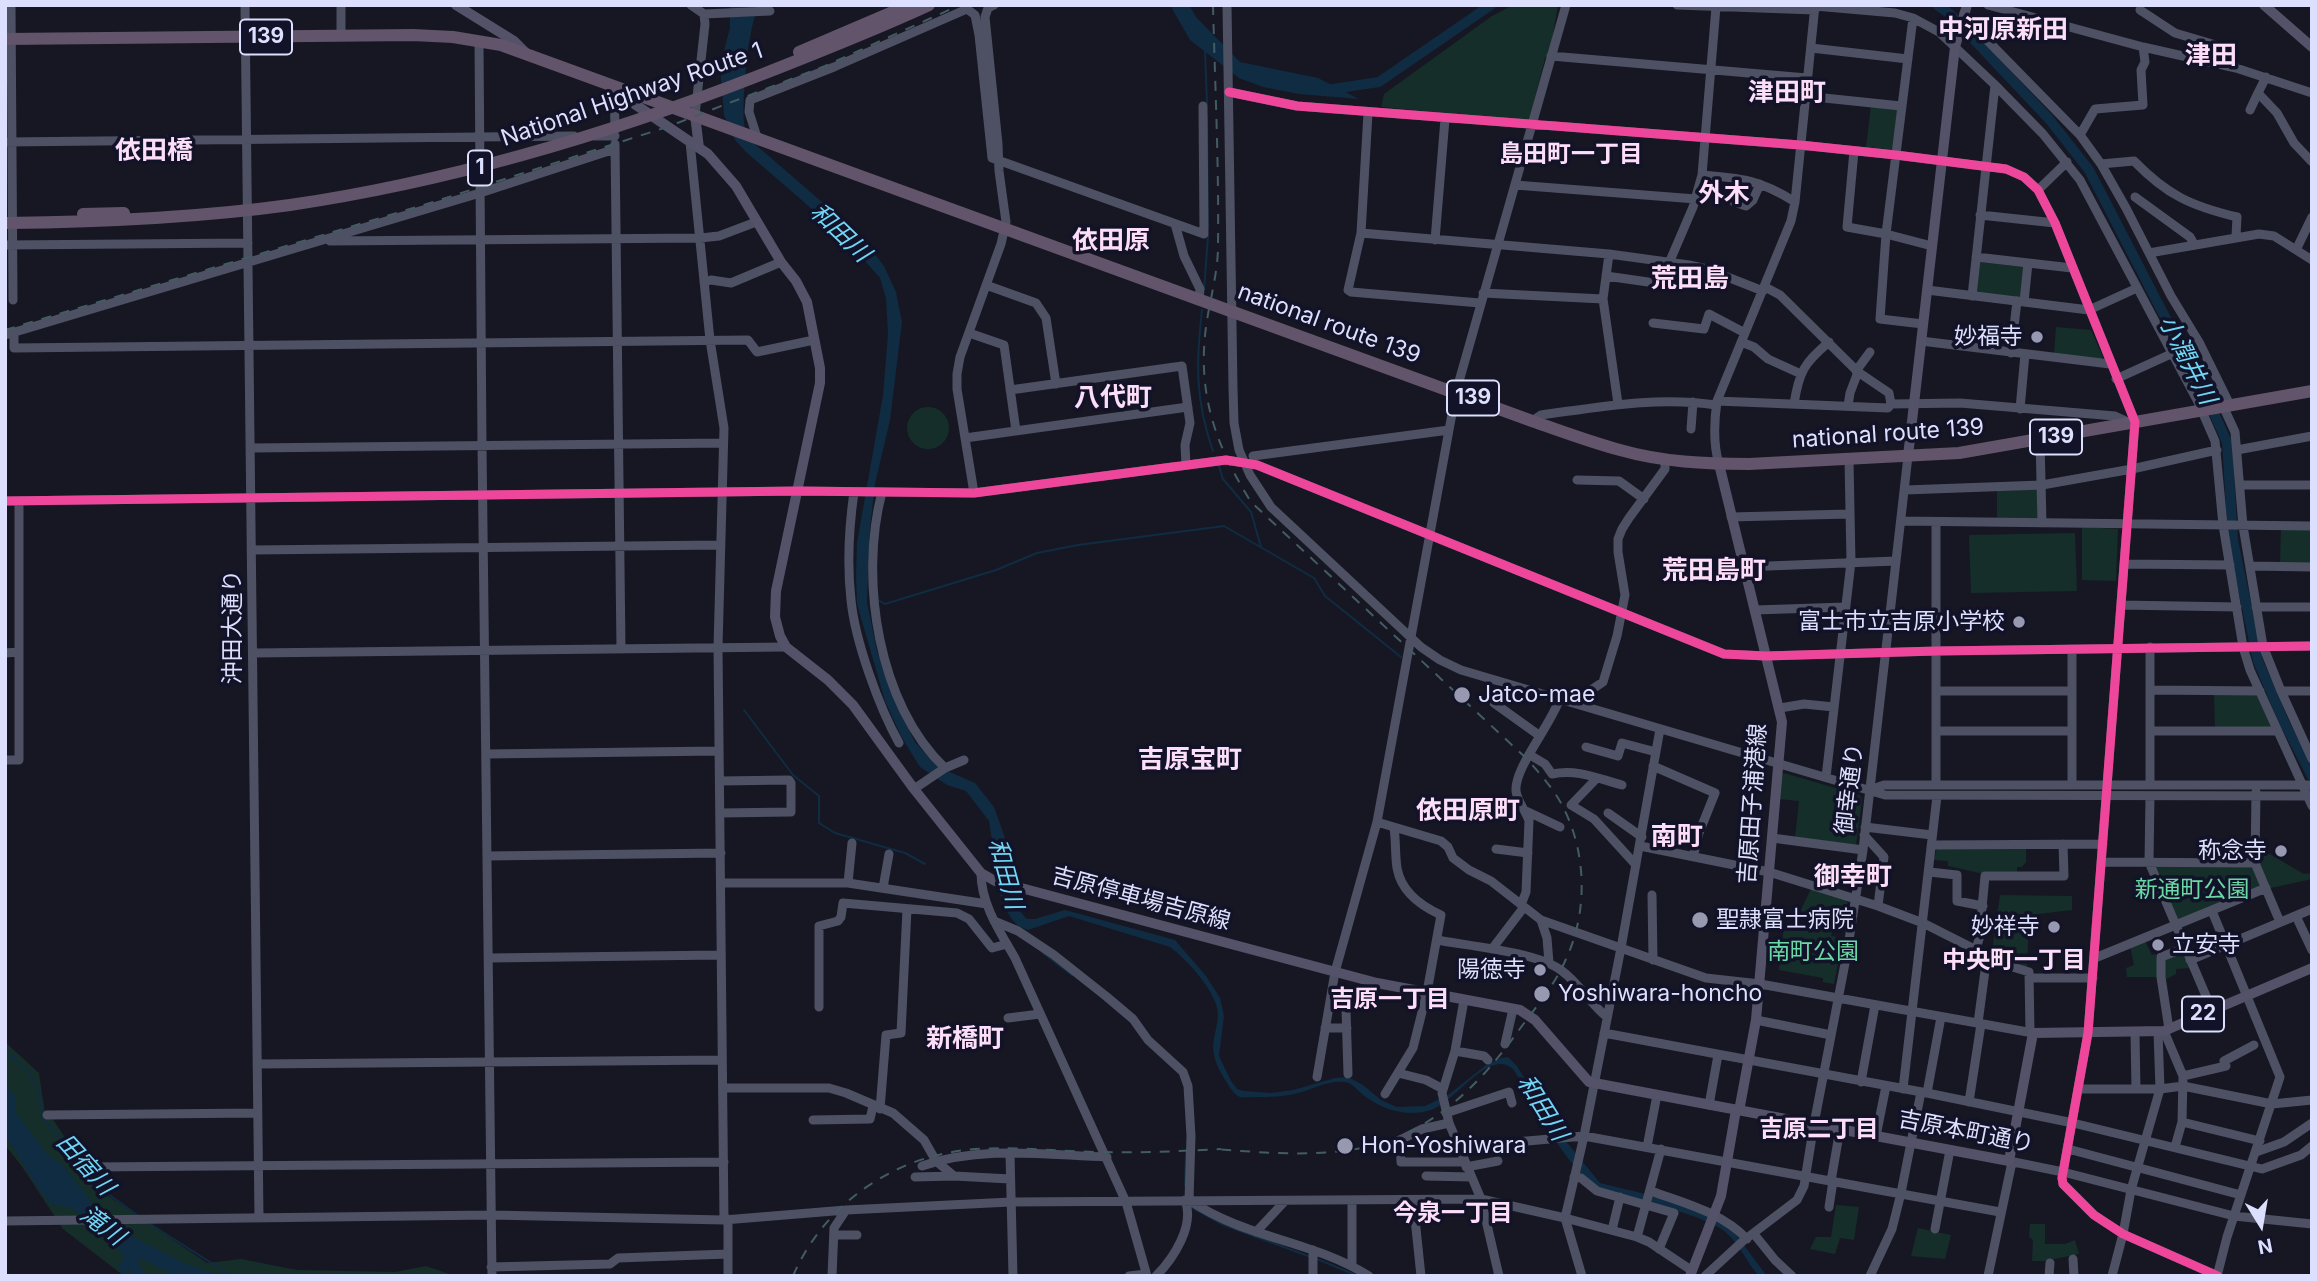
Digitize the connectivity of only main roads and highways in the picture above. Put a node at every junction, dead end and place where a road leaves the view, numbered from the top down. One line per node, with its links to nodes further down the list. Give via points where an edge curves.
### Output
1 (456, 5): 7 (main road)
2 (909, 5): 16 (highway, National Highway Route 1 / 1, bridge, via 641,111 458,164 261,200 130,212)
3 (929, 5): 17 (highway, National Highway Route 1 / 1, bridge, via 644,119 485,166 388,188 248,210 104,222)
4 (2264, 5): 11 (main road)
5 (2274, 5): 8 (main road)
6 (1964, 10): 19 (main road, via 1955,45)
7 (471, 15): 10 (main road); 12 (main road)
8 (2312, 38)
9 (8, 39): 10 (highway, 139, via 413,35)
10 (480, 41): 12 (highway, 139)
11 (2312, 47)
12 (525, 52): 13 (highway, 139)
13 (614, 86): 14 (highway, 139); 15 (main road)
14 (695, 115): 15 (main road); 20 (highway, national route 139 / 139, via 1532,421 1622,451)
15 (695, 145): 22 (main road, 吉原停車場吉原線, via 736,186 802,290 820,368 774,607 776,627 786,646 853,705 981,873 1012,886 1335,972 1513,1009 1530,1015)
16 (5, 215)
17 (5, 223)
18 (2312, 391): 19 (highway, national route 139 / 139, via 2040,440)
19 (1908, 456): 20 (highway, national route 139 / 139)
20 (1719, 464): 23 (main road, 吉原田子浦港線, via 1780,708 1782,733 1756,1020)
21 (2312, 968): 23 (main road, 吉原本町通り / 22, via 2164,1031 2031,1033 2010,1162)
22 (1595, 1084): 23 (main road, 吉原本町通り)
23 (1738, 1111): 24 (main road, 吉原田子浦港線, via 1721,1196)
24 (1690, 1273)

